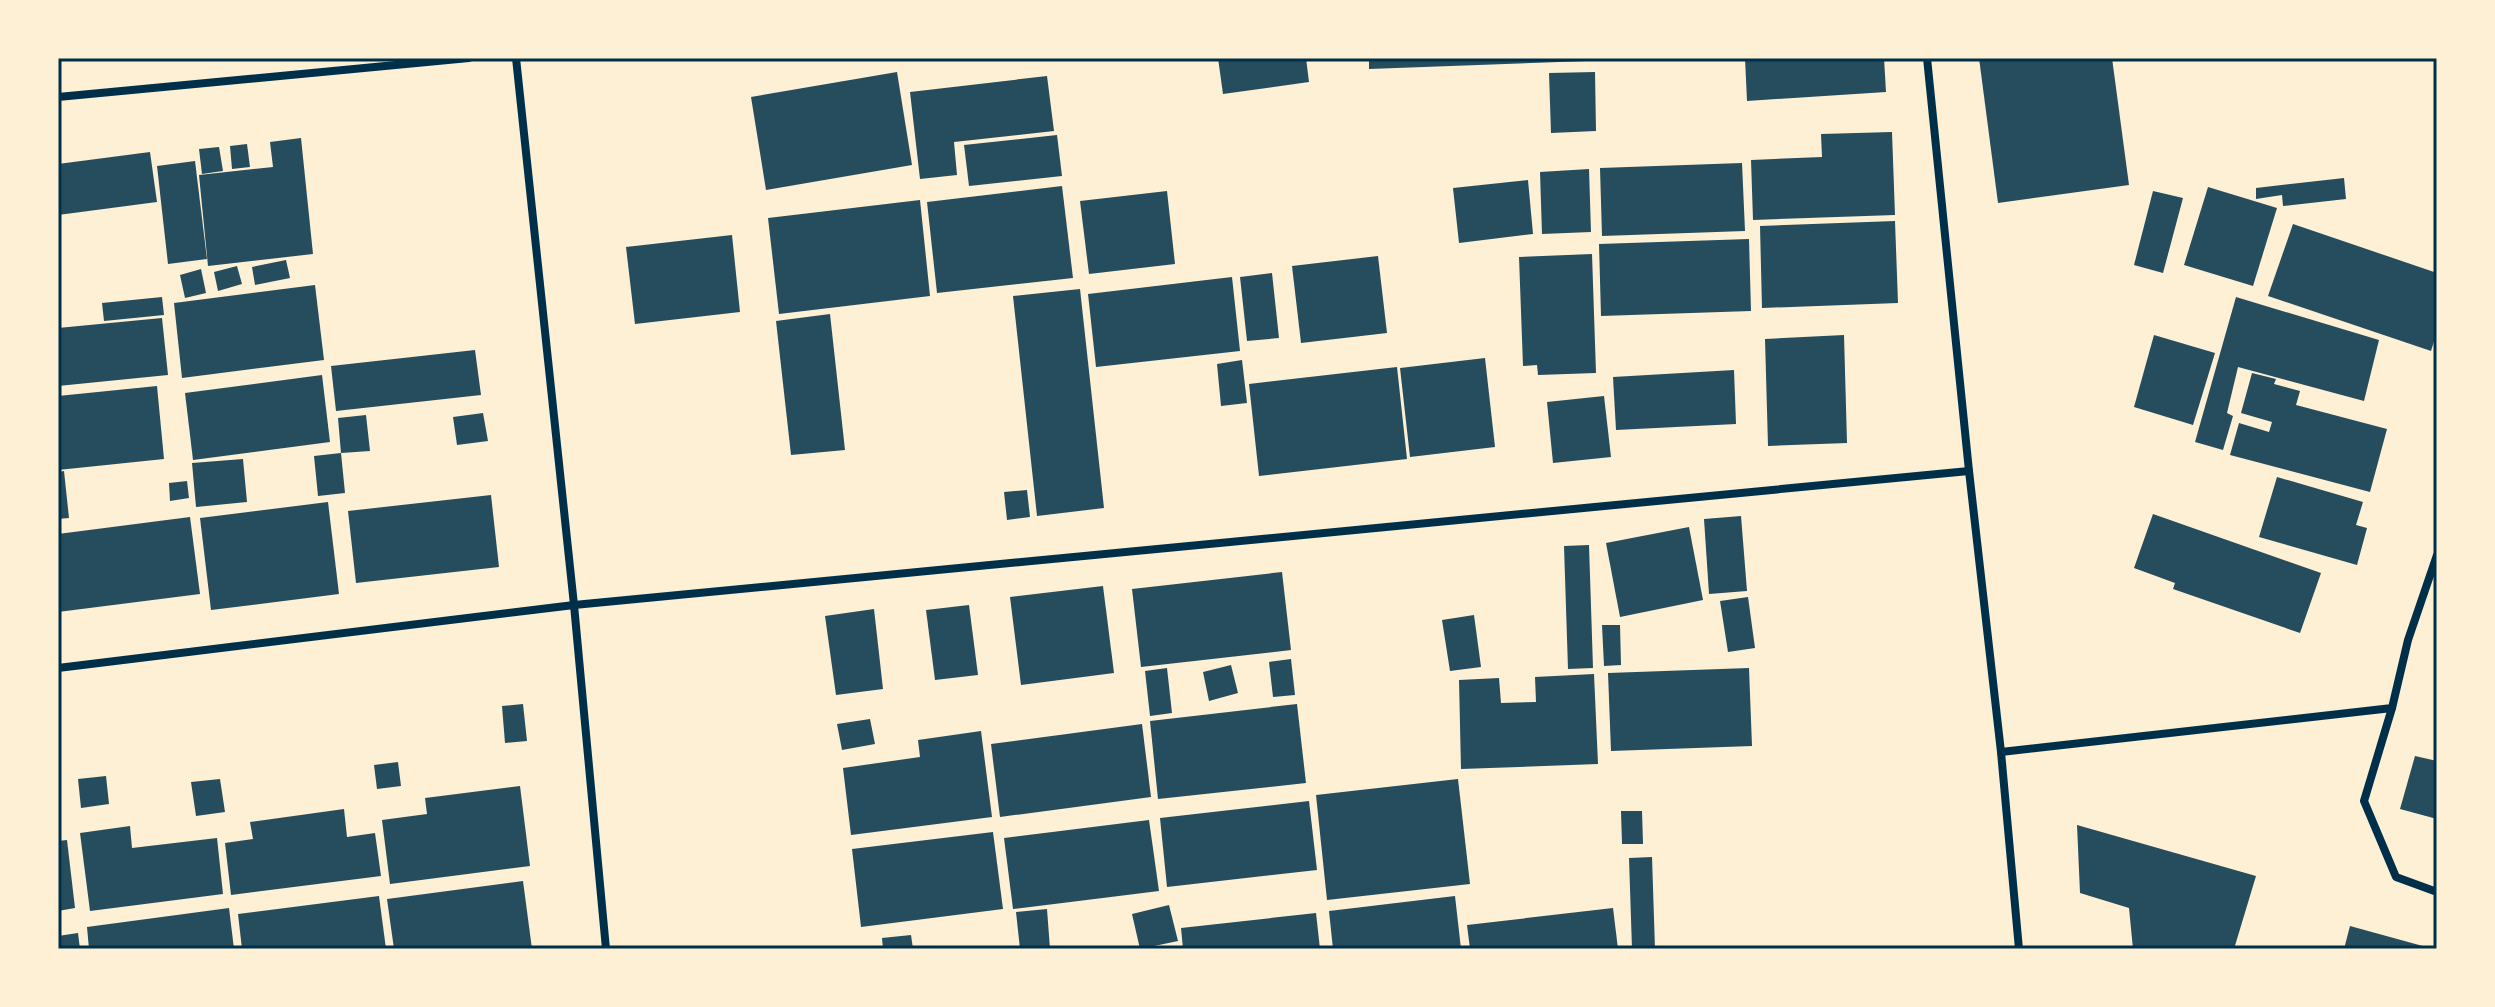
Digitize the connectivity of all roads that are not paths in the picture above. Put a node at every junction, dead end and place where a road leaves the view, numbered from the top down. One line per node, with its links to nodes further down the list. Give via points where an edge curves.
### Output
1 (469, 58): 4 (street)
2 (516, 58): 7 (street)
3 (1927, 58): 5 (street)
4 (58, 97)
5 (1969, 471): 7 (street); 10 (street)
6 (2437, 555): 9 (street)
7 (574, 605): 8 (street); 12 (street)
8 (58, 668)
9 (2392, 708): 10 (street); 11 (street, via 2364,801 2396,877)
10 (2001, 752): 13 (street)
11 (2437, 892)
12 (606, 949)
13 (2019, 949)

